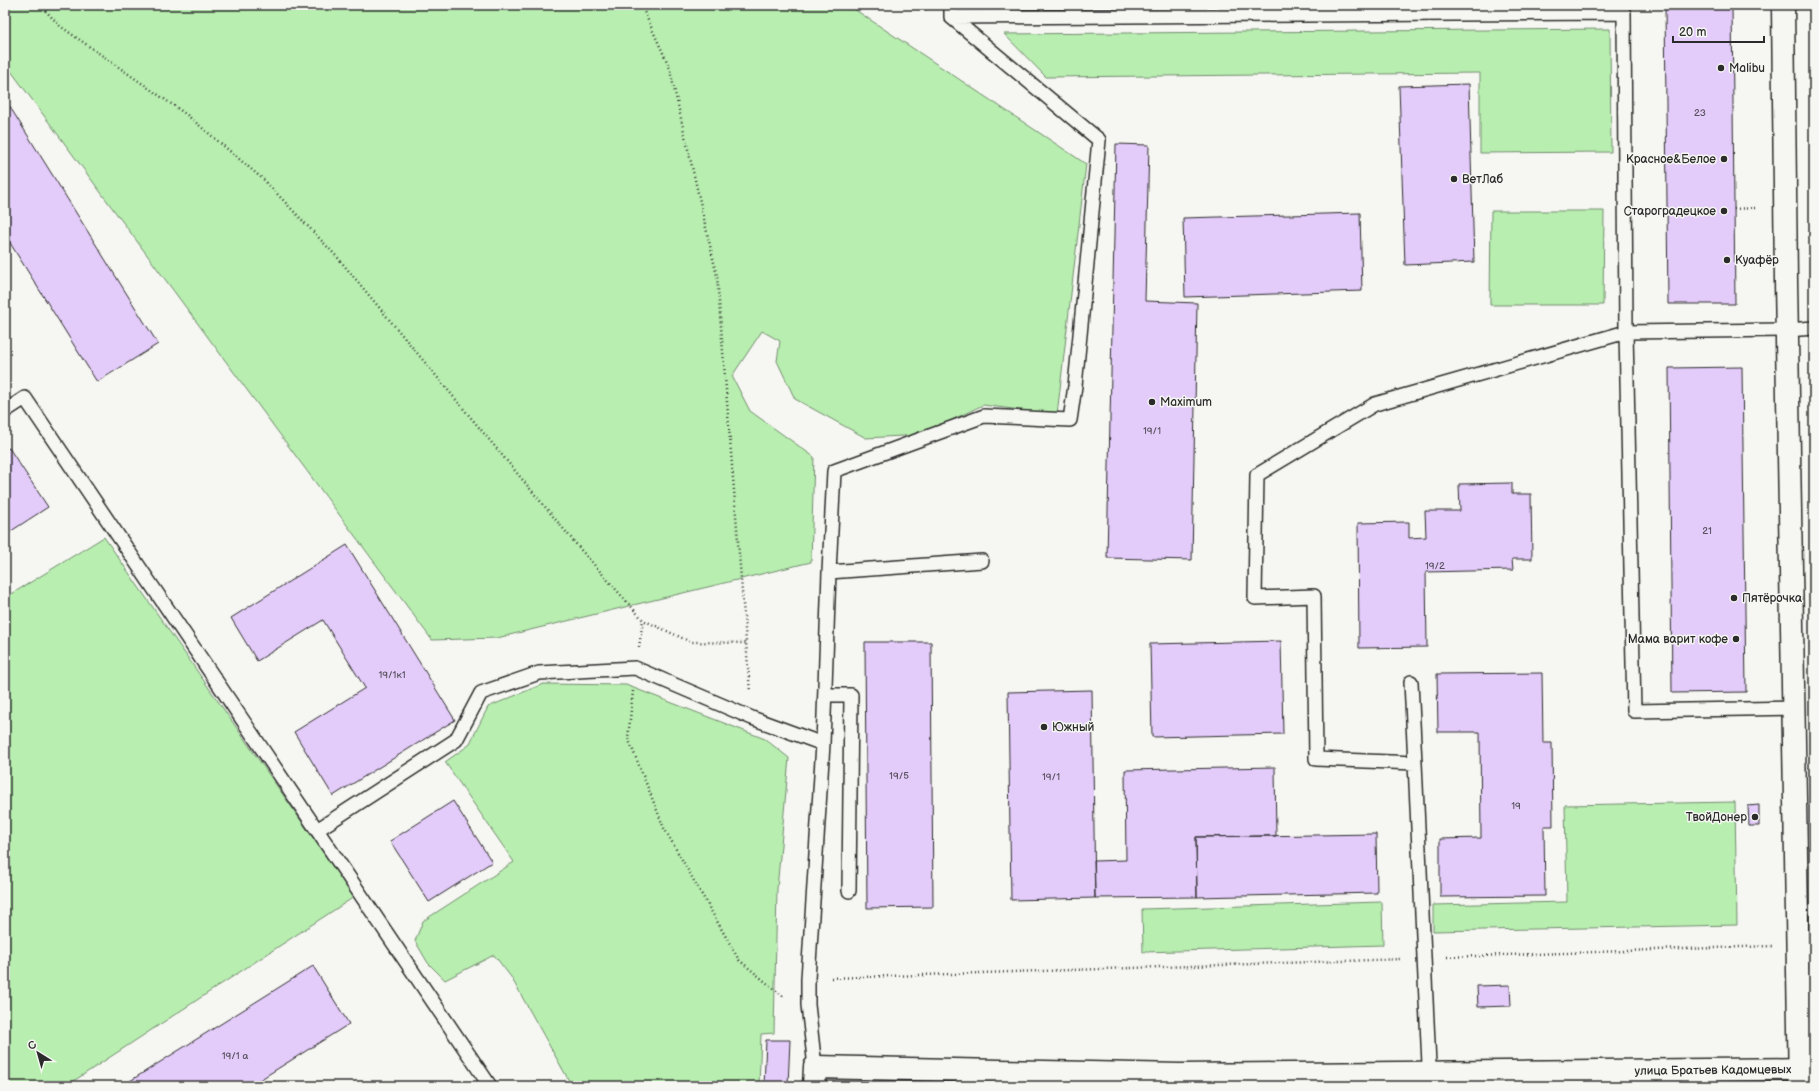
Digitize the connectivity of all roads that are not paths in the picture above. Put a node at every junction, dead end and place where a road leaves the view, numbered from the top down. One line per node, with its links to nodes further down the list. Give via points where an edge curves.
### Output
1 (1783, 5): 4 (street)
2 (951, 11): 5 (lane, via 1624,13); 8 (lane, via 1099,140 1070,420 984,416 834,471)
3 (1814, 328): 4 (lane)
4 (1786, 330): 5 (lane); 11 (street)
5 (1626, 332): 11 (lane, via 1634,711); 13 (lane, via 1375,404 1257,475 1255,598 1314,596 1316,759)
6 (5, 411): 14 (lane, via 25,398)
7 (982, 561): 8 (lane)
8 (829, 572): 10 (lane)
9 (1411, 682): 13 (lane)
10 (825, 695): 12 (lane); 15 (lane, via 850,695)
11 (1793, 708): 16 (street)
12 (823, 744): 14 (lane, via 752,718 635,668 539,673 481,693 456,740); 17 (lane, via 808,979)
13 (1415, 763): 20 (lane)
14 (317, 830): 22 (lane)
15 (848, 891)
16 (1804, 1074): 20 (street, улица Братьев Кадомцевых)
17 (814, 1077): 18 (street, улица Братьев Кадомцевых)
18 (977, 1078): 19 (street, улица Братьев Кадомцевых)
19 (1115, 1080): 21 (street, улица Братьев Кадомцевых)
20 (1430, 1080): 21 (street, улица Братьев Кадомцевых)
21 (1180, 1081)
22 (490, 1086)

